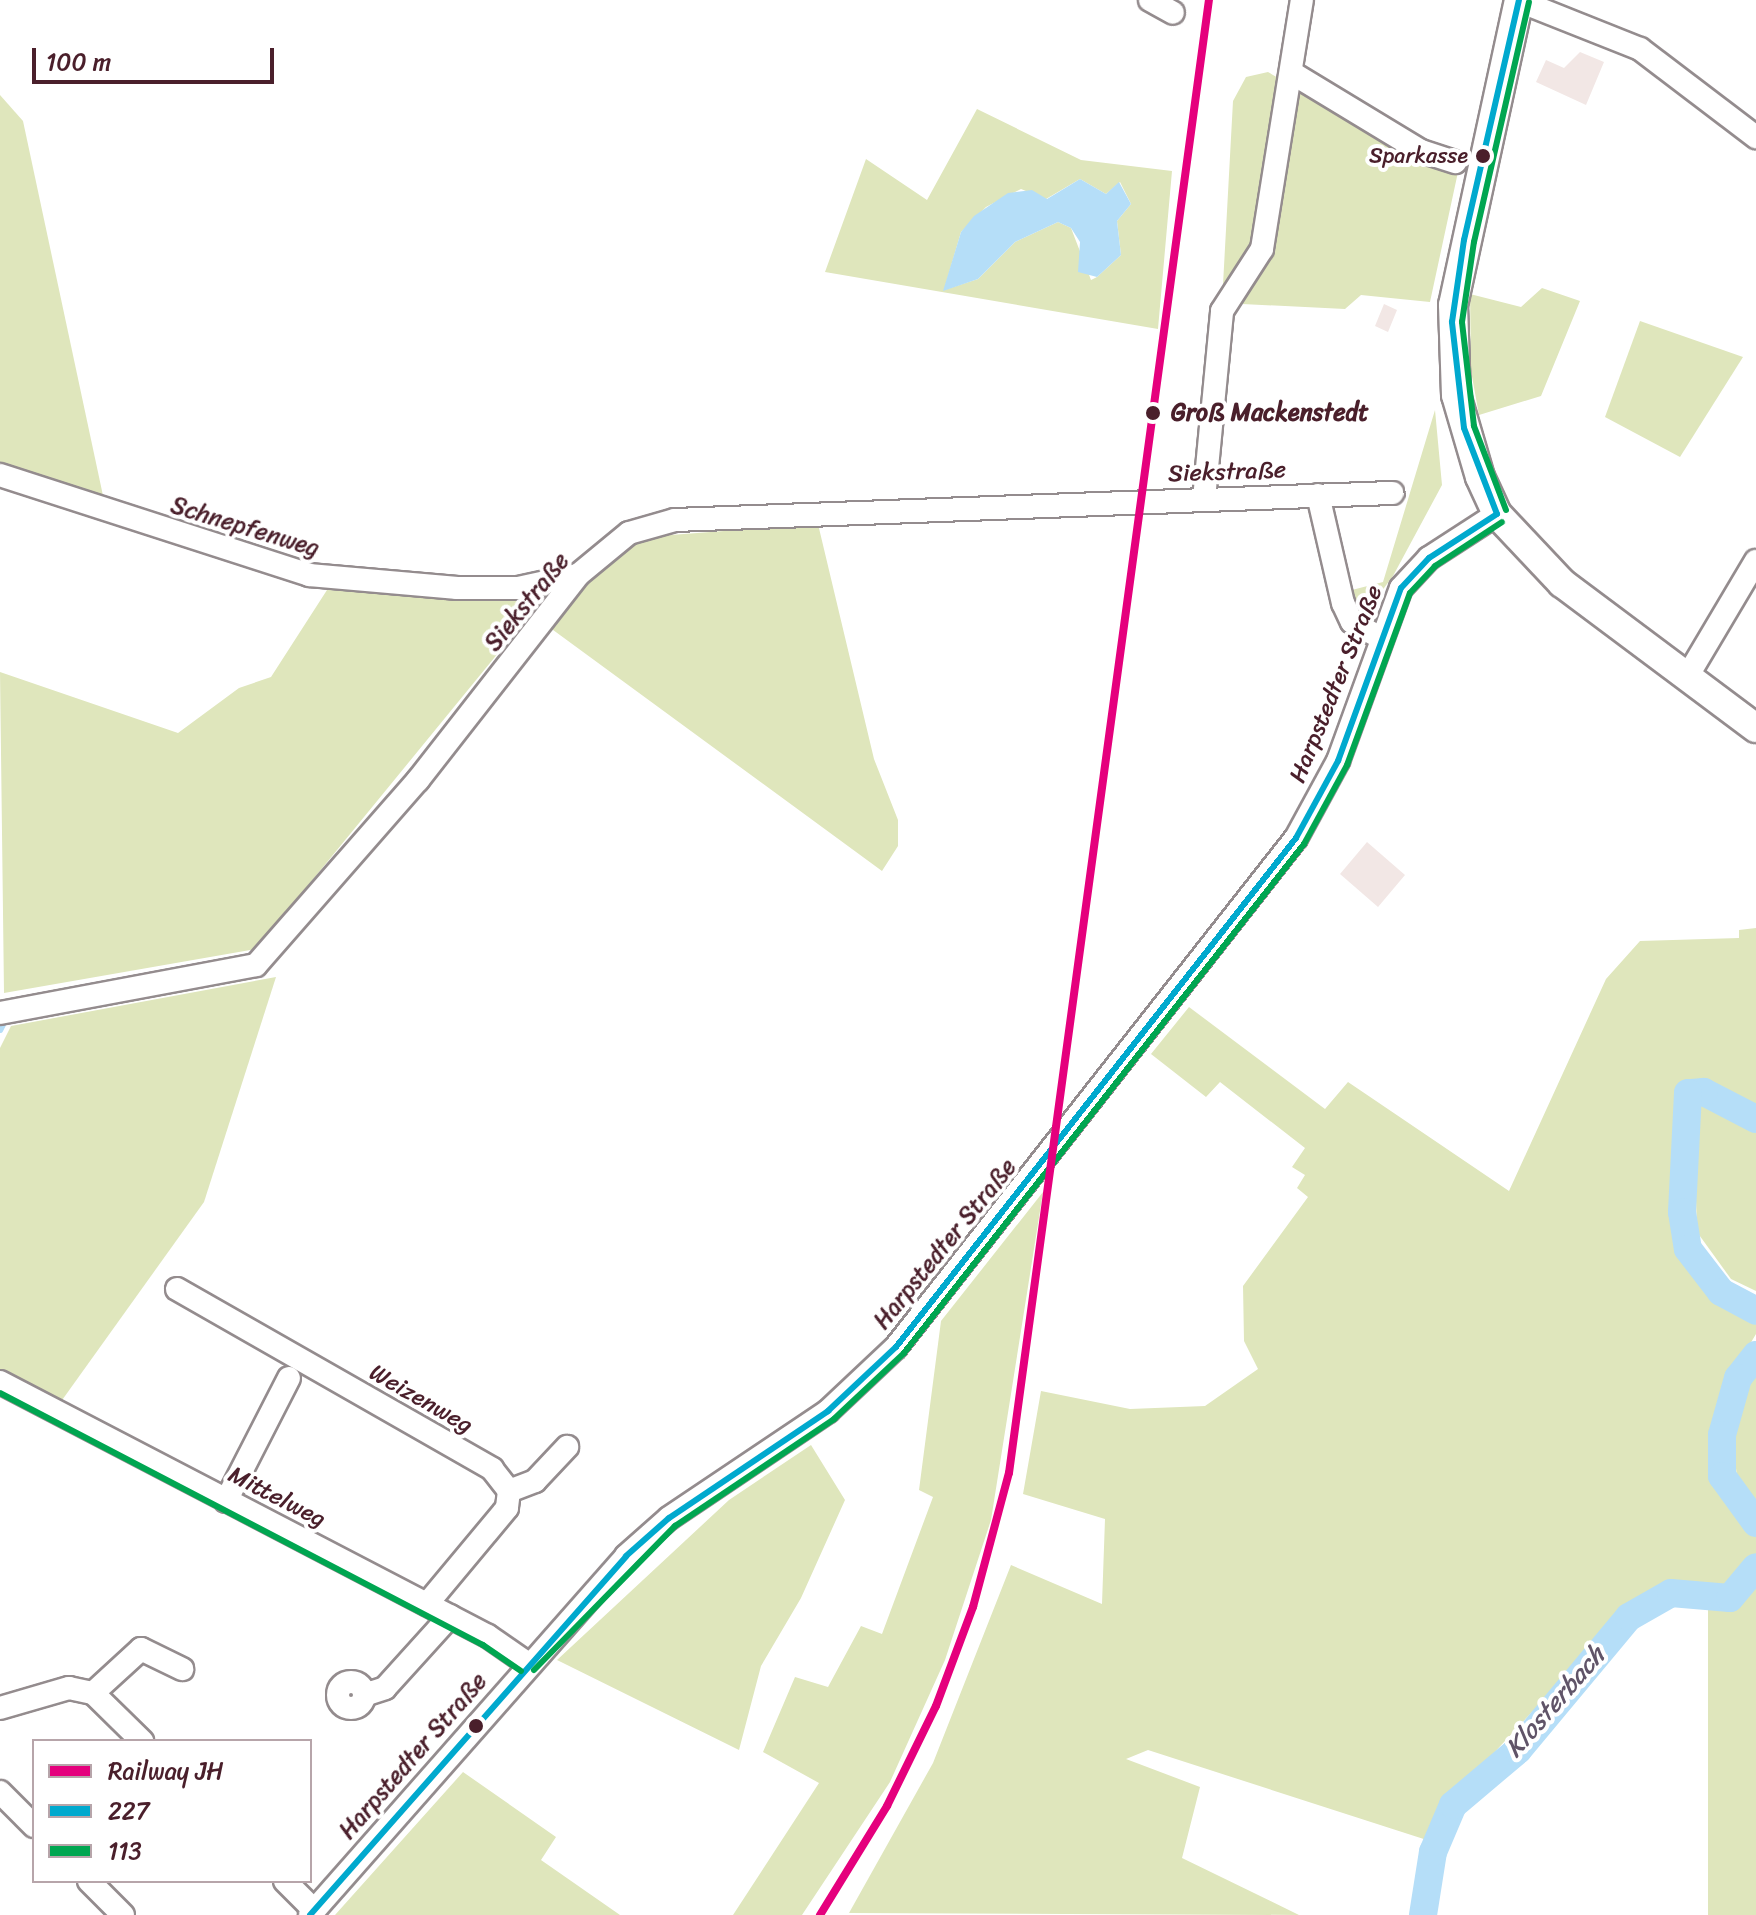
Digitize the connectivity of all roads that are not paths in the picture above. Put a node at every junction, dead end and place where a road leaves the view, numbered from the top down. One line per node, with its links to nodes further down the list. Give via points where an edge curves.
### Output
1 (1150, 0): 4 (street)
2 (1302, 0): 5 (street)
3 (1518, 0): 6 (street, via 1640,49); 12 (main road, via 1464,240 1452,322 1464,428)
4 (1173, 13)
5 (1292, 73): 7 (street, via 1421,151); 11 (street, via 1262,249 1222,311)
6 (1756, 137)
7 (1455, 162)
8 (0, 475): 14 (street, Schnepfenweg, via 272,567 333,579 518,588)
9 (1392, 493): 10 (street, Siekstraße)
10 (1318, 495): 11 (street, Siekstraße); 15 (street, Siekstraße, via 1343,603 1352,622)
11 (1204, 499): 14 (street, Siekstraße, via 675,520 629,533)
12 (1497, 514): 15 (street, Harpstedter Straße, via 1418,568 1394,600); 16 (main road, via 1562,583)
13 (1756, 561): 16 (street)
14 (578, 575): 18 (street, Siekstraße, via 418,780 256,965)
15 (1381, 638): 27 (street, Harpstedter Straße, via 1338,761 1271,875 896,1347 828,1411 669,1518 587,1595)
16 (1687, 677): 17 (main road)
17 (1756, 728)
18 (0, 1013)
19 (177, 1289): 23 (street, Weizenweg, via 492,1469)
20 (289, 1378): 24 (street)
21 (0, 1382): 24 (street, Mittelweg)
22 (567, 1447): 23 (street, via 535,1481)
23 (509, 1491): 25 (street, via 501,1519)
24 (226, 1501): 25 (street, Mittelweg)
25 (427, 1604): 26 (street, Mittelweg)
26 (450, 1616): 27 (street, Mittelweg); 30 (street, via 385,1688)
27 (527, 1663): 37 (street, Harpstedter Straße)
28 (182, 1669): 29 (street, via 141,1649)
29 (93, 1693): 31 (street, via 69,1688); 32 (street)
30 (364, 1695)
31 (0, 1708)
32 (140, 1739)
33 (0, 1792): 34 (street)
34 (32, 1824)
35 (91, 1883): 38 (street)
36 (287, 1883): 37 (street)
37 (312, 1912)
38 (123, 1915)

